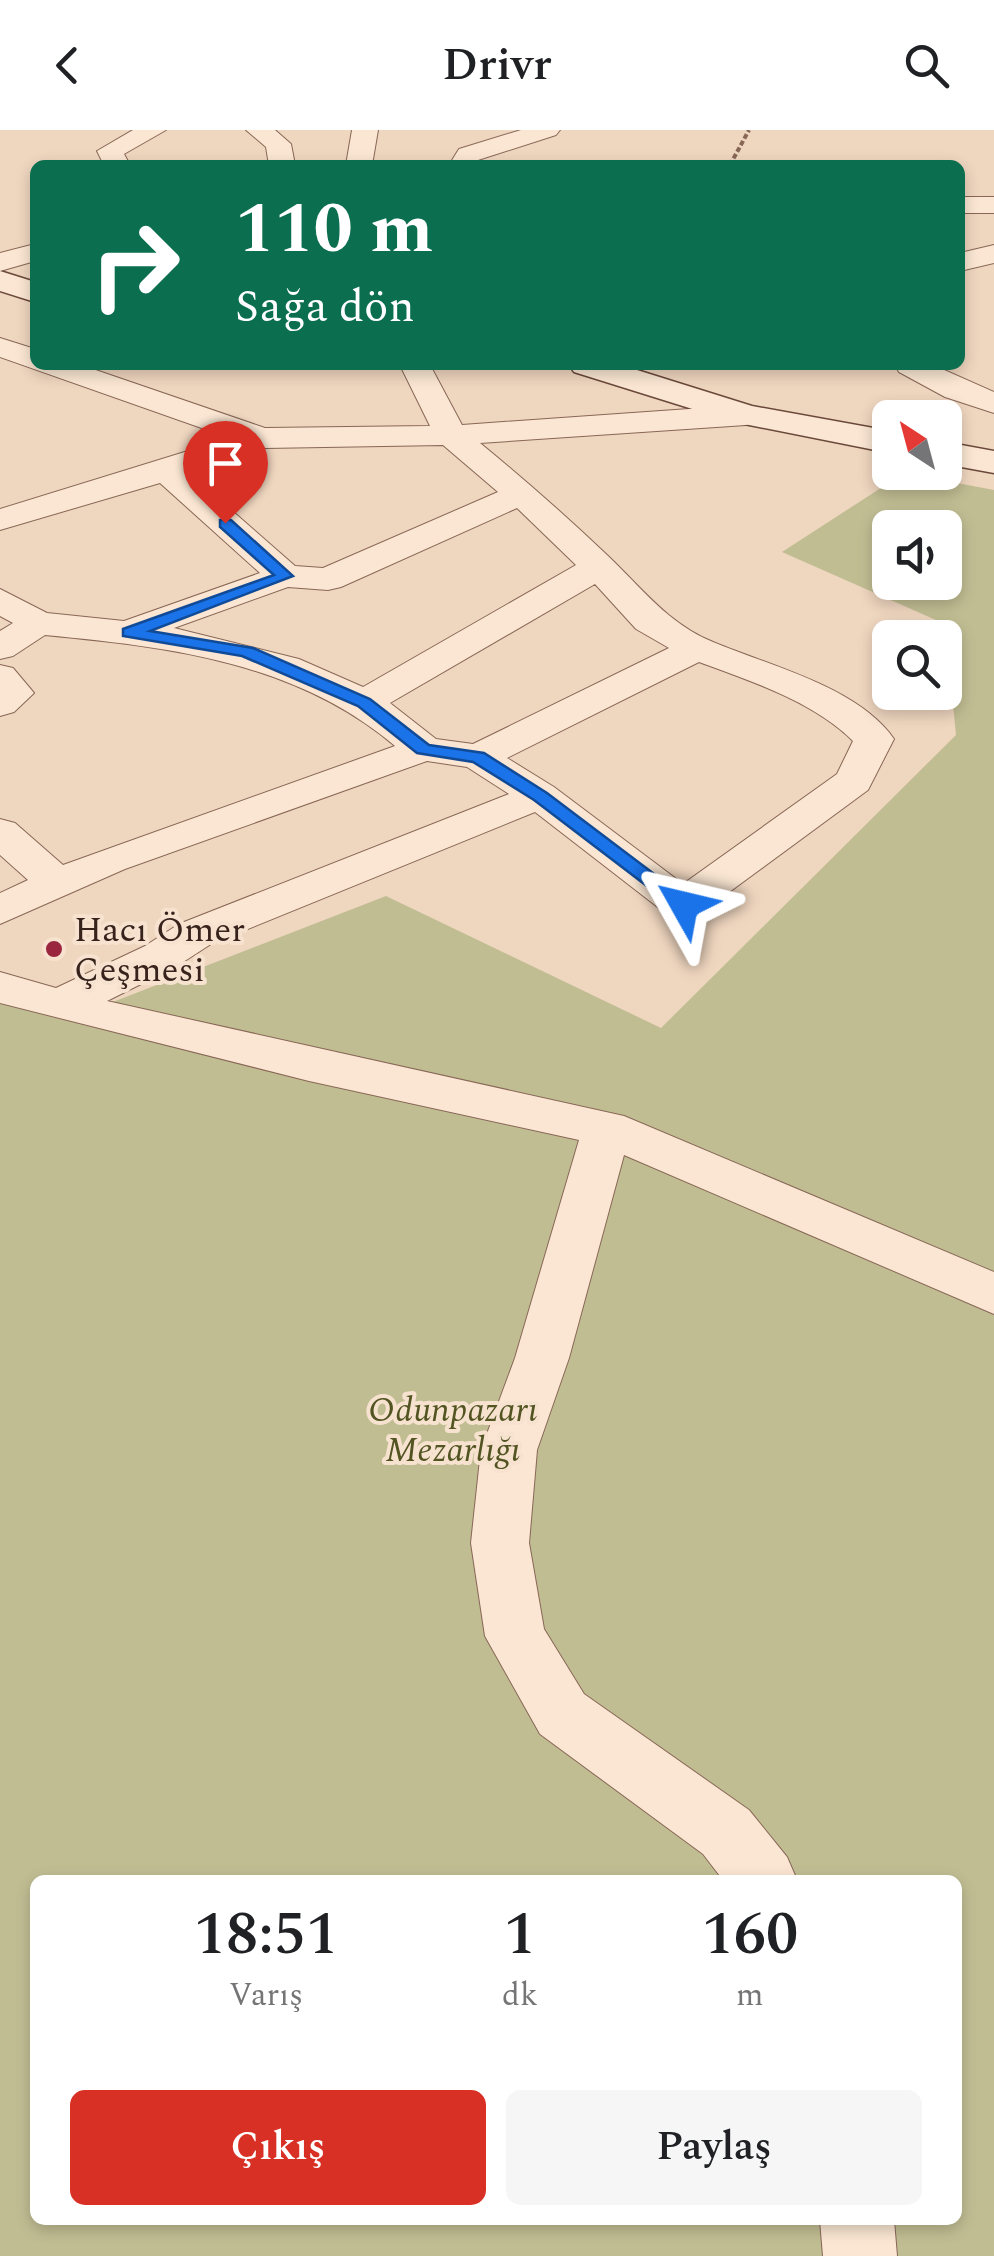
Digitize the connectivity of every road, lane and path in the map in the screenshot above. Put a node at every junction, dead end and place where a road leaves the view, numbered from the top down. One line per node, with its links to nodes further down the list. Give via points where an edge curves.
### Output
1 (153, 130): 6 (street, via 110,152)
2 (259, 130): 7 (street, via 278,144)
3 (365, 130): 8 (street)
4 (547, 130): 9 (street)
5 (749, 130): 10 (path)
6 (114, 160)
7 (281, 160)
8 (360, 160)
9 (465, 160)
10 (733, 160)
11 (965, 206): 12 (street)
12 (994, 206)
13 (30, 253): 16 (street)
14 (994, 254): 15 (street)
15 (965, 261)
16 (0, 262)
17 (0, 281): 18 (street)
18 (30, 290)
19 (0, 347): 20 (street)
20 (30, 358)
21 (65, 370): 28 (street)
22 (418, 370): 27 (street)
23 (602, 370): 26 (street)
24 (919, 370): 25 (street)
25 (994, 403)
26 (746, 415): 27 (street); 29 (street)
27 (451, 435): 28 (street); 33 (street)
28 (262, 438): 32 (street)
29 (872, 439)
30 (962, 456): 31 (street)
31 (994, 462)
32 (166, 470): 34 (street); 36 (street)
33 (521, 494): 35 (street); 36 (street, via 328,579)
34 (0, 520)
35 (599, 567): 41 (street, via 649,621); 43 (street)
36 (285, 576): 39 (street)
37 (0, 600): 38 (street)
38 (38, 623): 39 (street); 40 (street)
39 (129, 632): 43 (street, via 246,651)
40 (0, 648)
41 (697, 650): 46 (street); 47 (street, via 756,670 850,716 874,739 854,782 684,905)
42 (0, 676): 44 (street, via 15,693)
43 (364, 702): 45 (street)
44 (0, 704)
45 (424, 750): 46 (street); 49 (street)
46 (478, 757): 47 (street)
47 (540, 796): 52 (street, via 195,934)
48 (0, 832): 49 (street)
49 (58, 884): 50 (street)
50 (0, 910)
51 (0, 987): 52 (street)
52 (60, 1006): 53 (street)
53 (607, 1128): 54 (street); 55 (street, via 509,1450 500,1543 515,1636 562,1714 726,1832)
54 (994, 1294)
55 (760, 1875)
56 (857, 2225): 57 (street)
57 (860, 2256)

